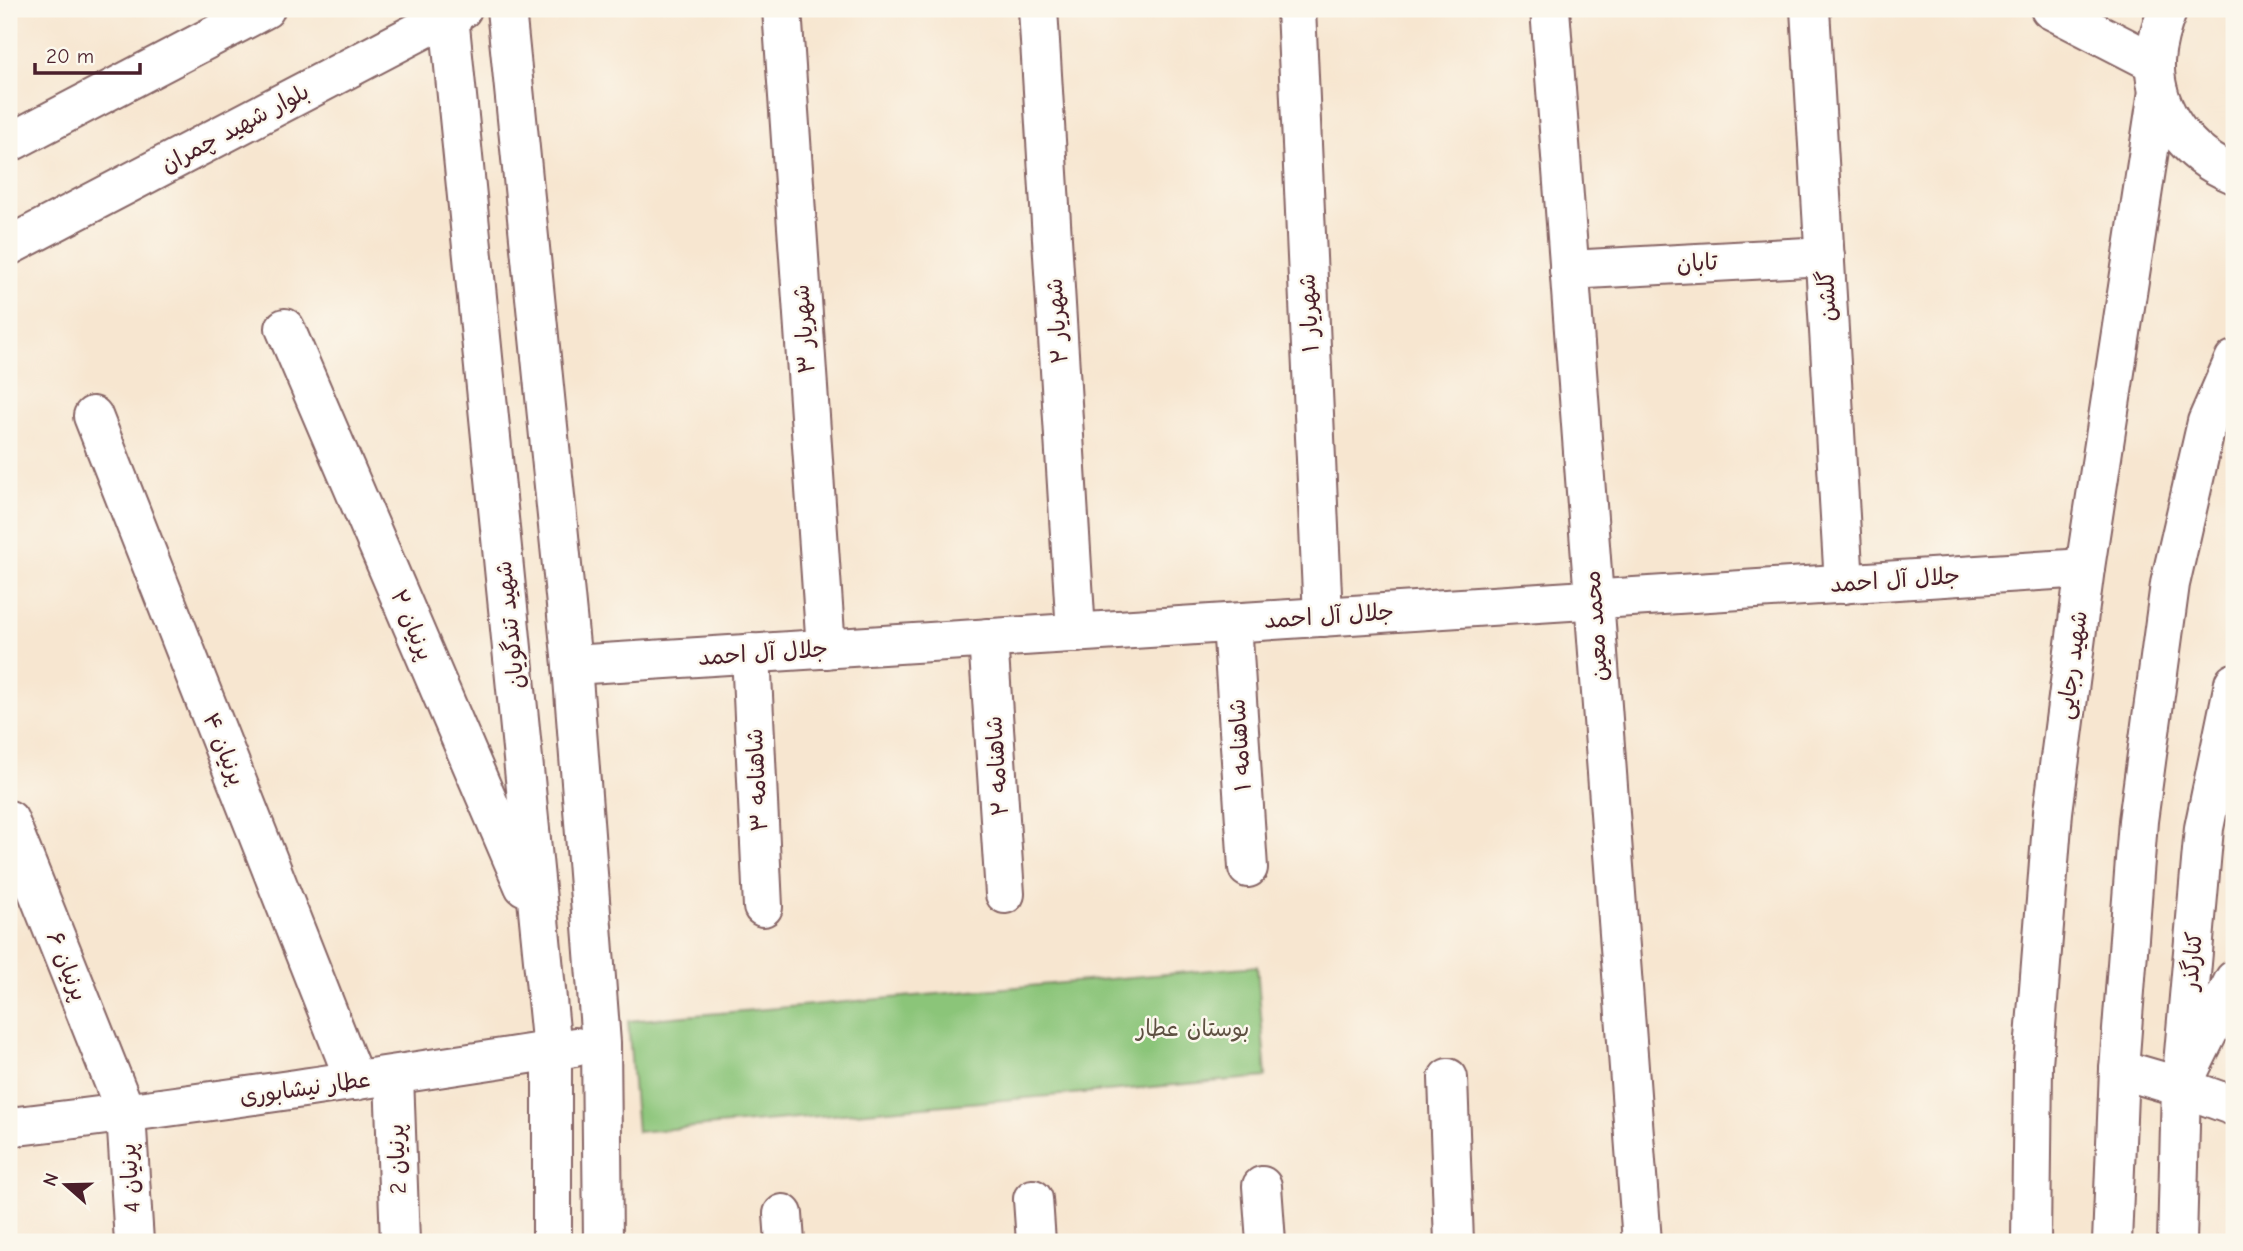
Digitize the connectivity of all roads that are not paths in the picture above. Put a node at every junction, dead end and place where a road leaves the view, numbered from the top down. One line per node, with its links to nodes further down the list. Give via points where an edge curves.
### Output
1 (506, 9): 29 (street)
2 (782, 9): 27 (street, شهریار ۳)
3 (1038, 9): 25 (street, شهریار ۲)
4 (1296, 9): 23 (street, شهریار ۱)
5 (1550, 9): 16 (street, محمد معین)
6 (1810, 9): 15 (street, گلشن)
7 (2050, 9): 11 (street)
8 (2168, 9): 11 (street, شهید رجایی, via 2158,34)
9 (454, 11): 14 (street, بلوار شهید چمران); 35 (street, شهید تندگویان)
10 (250, 13): 12 (street)
11 (2156, 77): 13 (street, via 2169,118 2185,141 2206,160); 20 (street, شهید رجایی)
12 (9, 143)
13 (2234, 174)
14 (9, 246)
15 (1825, 256): 16 (street, تابان); 21 (street, گلشن)
16 (1569, 270): 22 (street, محمد معین)
17 (285, 328): 35 (street, پرنیان ۲)
18 (2234, 360): 39 (street, via 2207,422 2170,584 2138,821)
19 (93, 416): 42 (street, پرنیان ۴)
20 (2085, 568): 21 (street, جلال آل احمد); 57 (street, شهید رجایی, via 2053,812 2033,1064)
21 (1844, 584): 22 (street, جلال آل احمد)
22 (1594, 599): 23 (street, جلال آل احمد); 56 (street, محمد معین)
23 (1323, 617): 24 (street, جلال آل احمد)
24 (1231, 623): 25 (street, جلال آل احمد); 32 (street, شاهنامه ۱)
25 (1076, 633): 26 (street, جلال آل احمد)
26 (988, 638): 27 (street, جلال آل احمد); 33 (street, شاهنامه ۲)
27 (826, 649): 28 (street, جلال آل احمد)
28 (751, 653): 29 (street, جلال آل احمد); 34 (street, شاهنامه ۳)
29 (572, 665): 37 (street)
30 (2234, 683): 43 (street, کنارگذر, via 2204,828)
31 (9, 820): 45 (street, پرنیان ۶)
32 (1248, 868)
33 (1005, 894)
34 (763, 907)
35 (539, 922): 38 (street, شهید تندگویان)
36 (2234, 980): 43 (street)
37 (600, 1043): 38 (street, عطار نیشابوری); 52 (street)
38 (552, 1050): 40 (street, عطار نیشابوری); 51 (street, شهید تندگویان)
39 (2119, 1069): 43 (street); 58 (street)
40 (394, 1076): 42 (street, عطار نیشابوری); 50 (street, پرنیان 2)
41 (1447, 1078): 55 (street)
42 (355, 1081): 45 (street, عطار نیشابوری)
43 (2181, 1087): 44 (street); 59 (street, کنارگذر)
44 (2234, 1105)
45 (126, 1113): 46 (street, عطار نیشابوری); 49 (street, پرنیان 4)
46 (9, 1126)
47 (1262, 1185): 54 (street)
48 (1033, 1199): 53 (street)
49 (134, 1242)
50 (400, 1242)
51 (552, 1242)
52 (603, 1242)
53 (1036, 1242)
54 (1266, 1242)
55 (1454, 1242)
56 (1642, 1242)
57 (2031, 1242)
58 (2112, 1242)
59 (2177, 1242)

